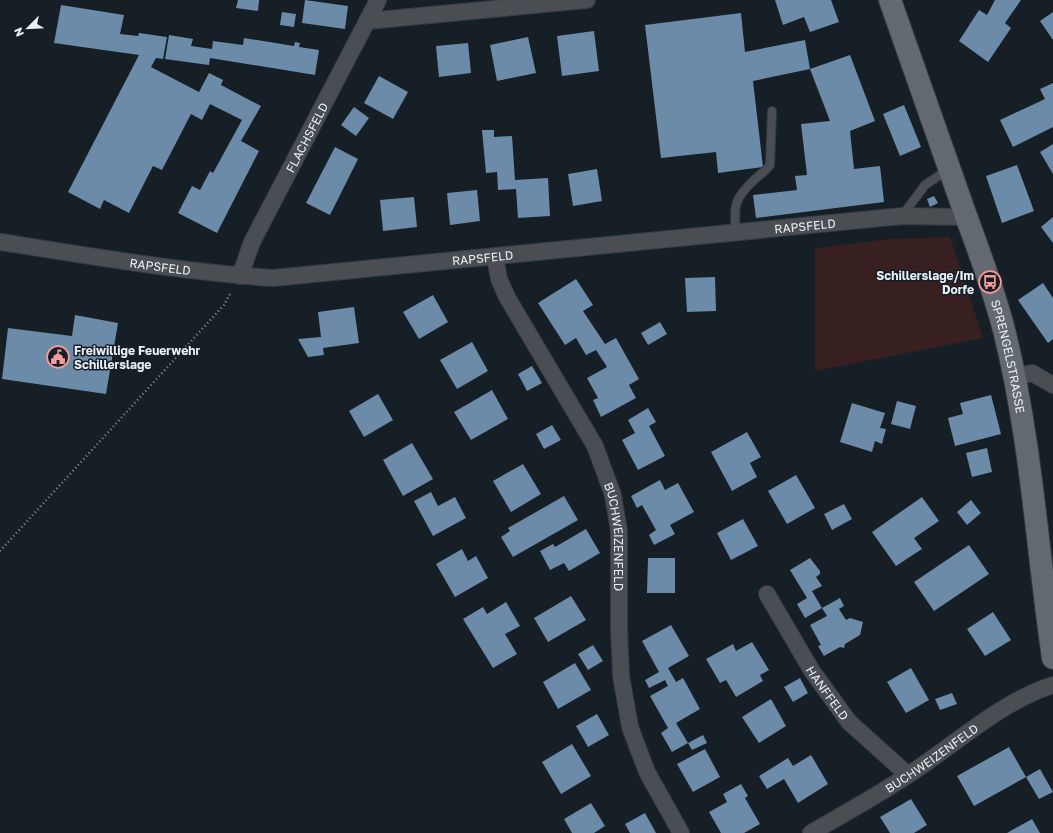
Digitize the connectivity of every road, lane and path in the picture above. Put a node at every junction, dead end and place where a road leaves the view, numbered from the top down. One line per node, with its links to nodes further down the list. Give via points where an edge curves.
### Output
1 (378, 0): 4 (street, FLACHSFELD)
2 (587, 0): 4 (street)
3 (890, 0): 6 (main road, SPRENGELSTRASSE)
4 (367, 21): 12 (street, FLACHSFELD, via 252,242)
5 (772, 111): 9 (lane, via 770,165 754,179 738,199 734,208)
6 (950, 168): 7 (lane, via 925,185); 8 (main road, SPRENGELSTRASSE)
7 (902, 216): 8 (street, RAPSFELD); 9 (street, RAPSFELD)
8 (966, 217): 13 (main road, SPRENGELSTRASSE, via 990,282)
9 (736, 233): 11 (street, RAPSFELD)
10 (0, 242): 12 (street, RAPSFELD)
11 (495, 257): 12 (street, RAPSFELD, via 273,278); 20 (street, BUCHWEIZENFELD, via 499,279 507,297 595,446 613,495 619,531 621,676 630,727 647,772)
12 (240, 276): 15 (path, via 224,305)
13 (1015, 377): 14 (street, via 1032,373); 17 (main road, SPRENGELSTRASSE, via 1031,471)
14 (1053, 385)
15 (0, 551)
16 (767, 594): 19 (street, HANFFELD, via 812,671 849,722)
17 (1053, 658)
18 (1053, 685): 19 (street, BUCHWEIZENFELD, via 1005,708)
19 (908, 775): 21 (street, BUCHWEIZENFELD)
20 (681, 833)
21 (811, 833)

